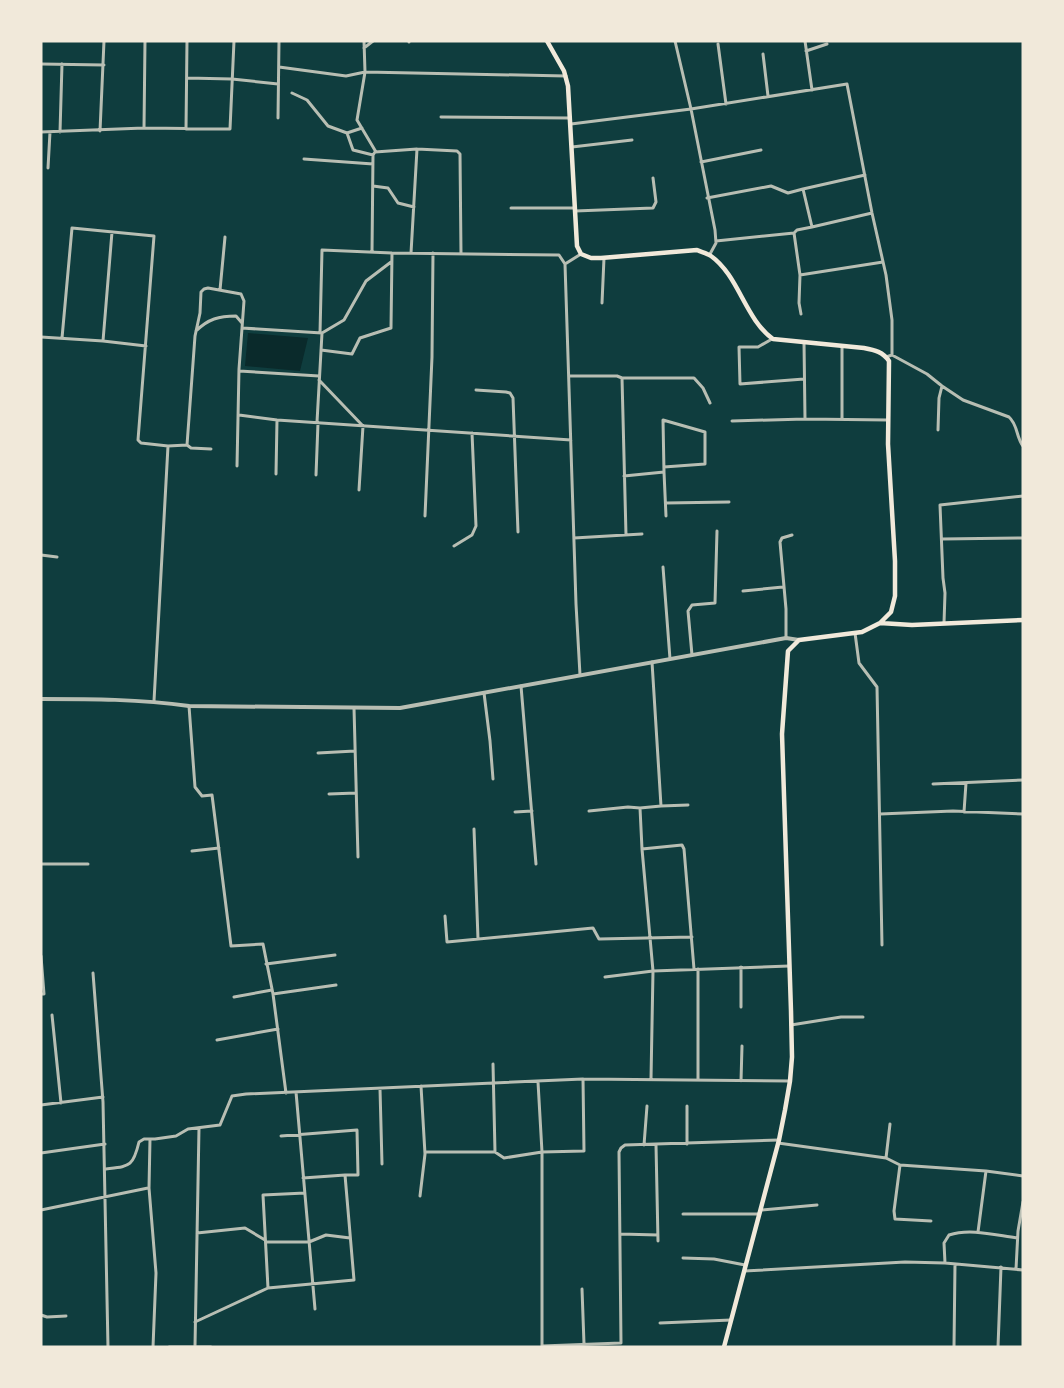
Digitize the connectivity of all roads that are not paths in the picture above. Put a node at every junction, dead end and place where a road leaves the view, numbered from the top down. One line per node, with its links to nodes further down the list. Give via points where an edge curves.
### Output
1 (104, 41): 18 (street)
2 (146, 41): 34 (street)
3 (188, 41): 22 (street)
4 (234, 41): 23 (street)
5 (279, 41): 19 (street)
6 (364, 41): 13 (street)
7 (373, 41): 13 (street)
8 (546, 41): 21 (main road)
9 (675, 41): 29 (street)
10 (805, 41): 14 (street)
11 (718, 44): 28 (street)
12 (827, 44): 14 (street)
13 (364, 48): 20 (street)
14 (806, 51): 25 (street)
15 (762, 54): 27 (street)
16 (41, 64): 17 (street)
17 (62, 64): 18 (street); 40 (street)
18 (104, 65): 37 (street)
19 (279, 67): 20 (street, via 346,76); 24 (street)
20 (365, 72): 21 (street); 35 (street, via 357,120)
21 (566, 76): 32 (main road)
22 (187, 78): 23 (street); 36 (street)
23 (232, 79): 24 (street); 36 (street, via 230,129)
24 (278, 84): 31 (street)
25 (812, 90): 27 (street); 51 (street, via 848,84)
26 (292, 94): 41 (street, via 307,100 328,126)
27 (768, 96): 28 (street)
28 (726, 104): 29 (street)
29 (691, 109): 33 (street); 48 (street)
30 (441, 117): 32 (street)
31 (278, 118)
32 (571, 118): 33 (main road)
33 (571, 124): 43 (main road)
34 (144, 128): 36 (street); 37 (street)
35 (362, 128): 41 (street); 46 (street)
36 (186, 129)
37 (100, 131): 40 (street)
38 (41, 132): 39 (street)
39 (50, 132): 40 (street); 50 (street)
40 (60, 132)
41 (347, 133): 46 (street, via 353,150)
42 (632, 140): 43 (street)
43 (572, 147): 58 (main road)
44 (417, 149): 46 (street); 56 (street); 69 (street, via 457,151 460,154)
45 (761, 150): 48 (street)
46 (375, 153): 49 (street)
47 (304, 159): 49 (street)
48 (701, 162): 55 (street)
49 (373, 164): 53 (street)
50 (48, 168)
51 (865, 175): 54 (street); 59 (street)
52 (653, 178): 58 (street, via 656,202 653,208)
53 (373, 186): 56 (street, via 388,188 398,203); 65 (street)
54 (804, 189): 55 (street, via 788,193 771,186); 60 (street)
55 (707, 198): 64 (street)
56 (414, 207): 66 (street)
57 (511, 208): 58 (street)
58 (575, 210): 70 (main road, via 577,246)
59 (872, 213): 60 (street); 74 (street)
60 (812, 227): 62 (street)
61 (112, 232): 85 (street, via 72,228); 87 (street); 89 (street, via 154,236)
62 (794, 233): 64 (street); 76 (street)
63 (225, 238): 77 (street)
64 (716, 241): 71 (street)
65 (372, 252): 68 (street); 83 (street, via 322,250)
66 (412, 253): 67 (street); 68 (street)
67 (433, 253): 69 (street); 110 (street)
68 (392, 254): 73 (street)
69 (461, 254): 75 (street, via 559,255)
70 (581, 254): 72 (main road); 75 (street)
71 (710, 254): 72 (main road, via 697,250); 86 (main road, via 728,276 762,331)
72 (604, 258): 78 (street)
73 (392, 262): 83 (street, via 366,281 344,320); 91 (street, via 391,328 360,338 352,354)
74 (883, 262): 76 (street); 93 (street, via 892,320)
75 (565, 264): 95 (street)
76 (800, 275): 79 (street)
77 (220, 290): 80 (street, via 244,296); 82 (street, via 208,288 201,292)
78 (602, 303)
79 (801, 314)
80 (242, 323): 81 (street); 82 (street, via 236,316 219,316)
81 (242, 328): 83 (street); 94 (street)
82 (196, 332): 115 (street)
83 (321, 333): 91 (street)
84 (41, 337): 85 (street)
85 (62, 338): 87 (street)
86 (773, 339): 88 (main road); 98 (street, via 758,347 739,347 740,384)
87 (103, 341): 89 (street)
88 (804, 342): 90 (main road); 98 (street)
89 (146, 346): 116 (street, via 138,440)
90 (842, 346): 92 (main road, via 878,350); 104 (street)
91 (321, 350): 96 (street)
92 (886, 356): 93 (street); 106 (main road, via 889,362)
93 (892, 356): 99 (street, via 927,374)
94 (238, 370): 96 (street); 102 (street)
95 (569, 376): 97 (street); 114 (street)
96 (319, 378): 108 (street); 109 (street)
97 (622, 378): 101 (street, via 694,378); 124 (street)
98 (804, 379): 103 (street)
99 (942, 386): 111 (street); 117 (street, via 963,400 1009,417 1014,421)
100 (476, 390): 113 (street, via 506,392 512,396)
101 (710, 403)
102 (239, 415): 105 (street); 119 (street)
103 (805, 419): 104 (street); 107 (street)
104 (842, 419): 106 (street)
105 (277, 420): 108 (street); 122 (street)
106 (888, 420): 146 (main road, via 895,596 891,612)
107 (732, 421)
108 (318, 422): 109 (street); 123 (street)
109 (362, 426): 110 (street); 125 (street)
110 (428, 430): 112 (street); 129 (street)
111 (938, 430)
112 (472, 433): 113 (street); 139 (street, via 476,526 472,535)
113 (514, 436): 114 (street); 132 (street)
114 (571, 440): 136 (street)
115 (187, 445): 116 (street); 118 (street)
116 (168, 446): 158 (street)
117 (1023, 446)
118 (211, 449)
119 (237, 466)
120 (664, 468): 120 (street, via 663,420 704,432 705,464); 121 (street)
121 (664, 472): 124 (street); 128 (street)
122 (276, 474)
123 (316, 475)
124 (624, 476): 134 (street)
125 (359, 490)
126 (1023, 496): 137 (street, via 940,506)
127 (729, 502): 128 (street)
128 (666, 503): 130 (street)
129 (425, 516)
130 (666, 516)
131 (717, 530): 151 (street, via 715,603 692,605 688,611)
132 (518, 532)
133 (642, 534): 134 (street)
134 (626, 535): 136 (street)
135 (792, 535): 143 (street, via 780,542)
136 (574, 538): 154 (street)
137 (942, 538): 138 (street); 147 (street)
138 (1023, 538)
139 (454, 546)
140 (41, 555): 141 (street)
141 (57, 557)
142 (663, 567): 152 (street)
143 (783, 587): 144 (street); 149 (street)
144 (743, 591)
145 (1023, 620): 147 (main road)
146 (880, 623): 147 (main road); 148 (main road)
147 (944, 623)
148 (855, 633): 150 (main road); 176 (street, via 859,663 877,687)
149 (786, 638): 150 (street); 151 (street)
150 (799, 640): 194 (main road, via 788,651 782,734)
151 (692, 655): 152 (street)
152 (670, 659): 153 (street)
153 (652, 662): 154 (street); 170 (street)
154 (580, 675): 155 (street)
155 (522, 686): 156 (street); 172 (street)
156 (484, 693): 160 (street, via 400,708); 163 (street)
157 (41, 699): 158 (street)
158 (154, 701): 159 (street)
159 (188, 706): 160 (street); 179 (street, via 195,788 202,796 212,795)
160 (354, 708): 161 (street)
161 (355, 751): 162 (street); 167 (street)
162 (318, 754)
163 (493, 779)
164 (1023, 780): 165 (street)
165 (966, 783): 166 (street); 175 (street)
166 (933, 784)
167 (356, 793): 168 (street); 182 (street)
168 (329, 794)
169 (688, 805): 170 (street)
170 (661, 806): 171 (street)
171 (640, 808): 173 (street); 180 (street)
172 (532, 811): 174 (street); 185 (street)
173 (588, 811)
174 (514, 812)
175 (964, 812): 176 (street); 177 (street)
176 (880, 814): 190 (street)
177 (1023, 814)
178 (474, 829): 189 (street)
179 (219, 848): 181 (street); 193 (street, via 232,946 263,944)
180 (642, 849): 187 (street); 188 (street, via 682,846 684,849)
181 (192, 851)
182 (358, 857)
183 (41, 864): 184 (street)
184 (88, 864)
185 (536, 864)
186 (445, 916): 189 (street, via 447,942)
187 (651, 937): 188 (street); 189 (street, via 599,939 592,928); 197 (street)
188 (692, 937): 196 (street)
189 (478, 939)
190 (882, 945)
191 (41, 956): 202 (street, via 44,994)
192 (335, 956): 193 (street)
193 (266, 964): 201 (street)
194 (789, 966): 195 (street); 207 (main road)
195 (741, 967): 196 (street); 204 (street)
196 (696, 969): 197 (street); 214 (street)
197 (654, 971): 199 (street); 213 (street)
198 (93, 974): 223 (street)
199 (605, 977)
200 (336, 985): 201 (street)
201 (273, 992): 203 (street); 208 (street)
202 (41, 994)
203 (234, 997)
204 (741, 1007)
205 (52, 1015): 224 (street)
206 (863, 1017): 207 (street)
207 (791, 1025): 217 (main road)
208 (278, 1029): 209 (street); 222 (street)
209 (218, 1040)
210 (742, 1046): 215 (street)
211 (493, 1064): 218 (street)
212 (583, 1079): 213 (street); 216 (street); 241 (street, via 584,1152)
213 (651, 1079): 214 (street)
214 (698, 1080): 215 (street)
215 (741, 1081): 217 (street)
216 (538, 1082): 218 (street); 241 (street)
217 (790, 1082): 233 (main road)
218 (494, 1084): 219 (street); 240 (street)
219 (421, 1086): 220 (street); 239 (street)
220 (380, 1089): 221 (street); 243 (street)
221 (296, 1092): 222 (street); 230 (street)
222 (286, 1093): 229 (street, via 232,1096 220,1125)
223 (103, 1097): 224 (street); 234 (street)
224 (61, 1103): 225 (street)
225 (41, 1105)
226 (648, 1106): 237 (street)
227 (687, 1106): 236 (street)
228 (890, 1124): 242 (street)
229 (199, 1128): 232 (street, via 176,1136); 262 (street)
230 (300, 1134): 231 (street); 247 (street, via 357,1130 358,1175); 249 (street)
231 (281, 1136)
232 (150, 1139): 245 (street, via 139,1142 135,1160 126,1166); 250 (street)
233 (779, 1141): 236 (street); 242 (street); 257 (main road)
234 (105, 1144): 238 (street); 245 (street)
235 (656, 1144): 236 (street); 237 (street); 264 (street)
236 (687, 1144)
237 (644, 1145): 263 (street, via 625,1145 619,1152)
238 (41, 1152)
239 (425, 1152): 240 (street); 253 (street)
240 (495, 1152): 241 (street, via 504,1158)
241 (542, 1152): 289 (street)
242 (886, 1158): 244 (street)
243 (382, 1164)
244 (900, 1165): 246 (street); 259 (street, via 895,1219)
245 (106, 1169): 252 (street)
246 (986, 1171): 248 (street); 261 (street)
247 (345, 1175): 249 (street); 265 (street)
248 (1023, 1176)
249 (304, 1178): 251 (street)
250 (148, 1188): 252 (street); 291 (street, via 156,1272)
251 (305, 1193): 267 (street, via 263,1195); 269 (street)
252 (106, 1196): 256 (street); 290 (street)
253 (420, 1196)
254 (1023, 1202): 260 (street)
255 (817, 1205): 257 (street)
256 (41, 1210)
257 (759, 1212): 258 (street); 273 (main road)
258 (683, 1214)
259 (931, 1222)
260 (1021, 1225): 266 (street)
261 (978, 1232): 266 (street); 271 (street, via 948,1235 944,1242)
262 (197, 1233): 267 (street, via 245,1228); 285 (street)
263 (620, 1234): 264 (street); 287 (street, via 620,1343)
264 (658, 1235): 268 (street)
265 (350, 1238): 269 (street, via 326,1235); 278 (street, via 354,1280)
266 (1017, 1238): 275 (street)
267 (266, 1241): 269 (street); 279 (street)
268 (658, 1241)
269 (309, 1242): 278 (street)
270 (683, 1258): 273 (street)
271 (944, 1263): 272 (street); 277 (street, via 905,1262)
272 (955, 1264): 274 (street); 295 (street)
273 (745, 1265): 277 (main road)
274 (1002, 1267): 275 (street); 296 (street)
275 (1016, 1269): 276 (street)
276 (1023, 1270)
277 (743, 1271): 284 (main road)
278 (313, 1284): 279 (street); 281 (street)
279 (268, 1288): 285 (street)
280 (582, 1289): 287 (street)
281 (315, 1309)
282 (41, 1315): 283 (street)
283 (66, 1316)
284 (731, 1320): 286 (street); 294 (main road)
285 (195, 1322): 288 (street)
286 (660, 1323)
287 (584, 1344): 289 (street)
288 (195, 1346): 292 (street); 293 (street)
289 (542, 1346)
290 (108, 1347)
291 (153, 1347)
292 (169, 1347)
293 (211, 1347)
294 (724, 1347)
295 (954, 1347)
296 (998, 1347)

